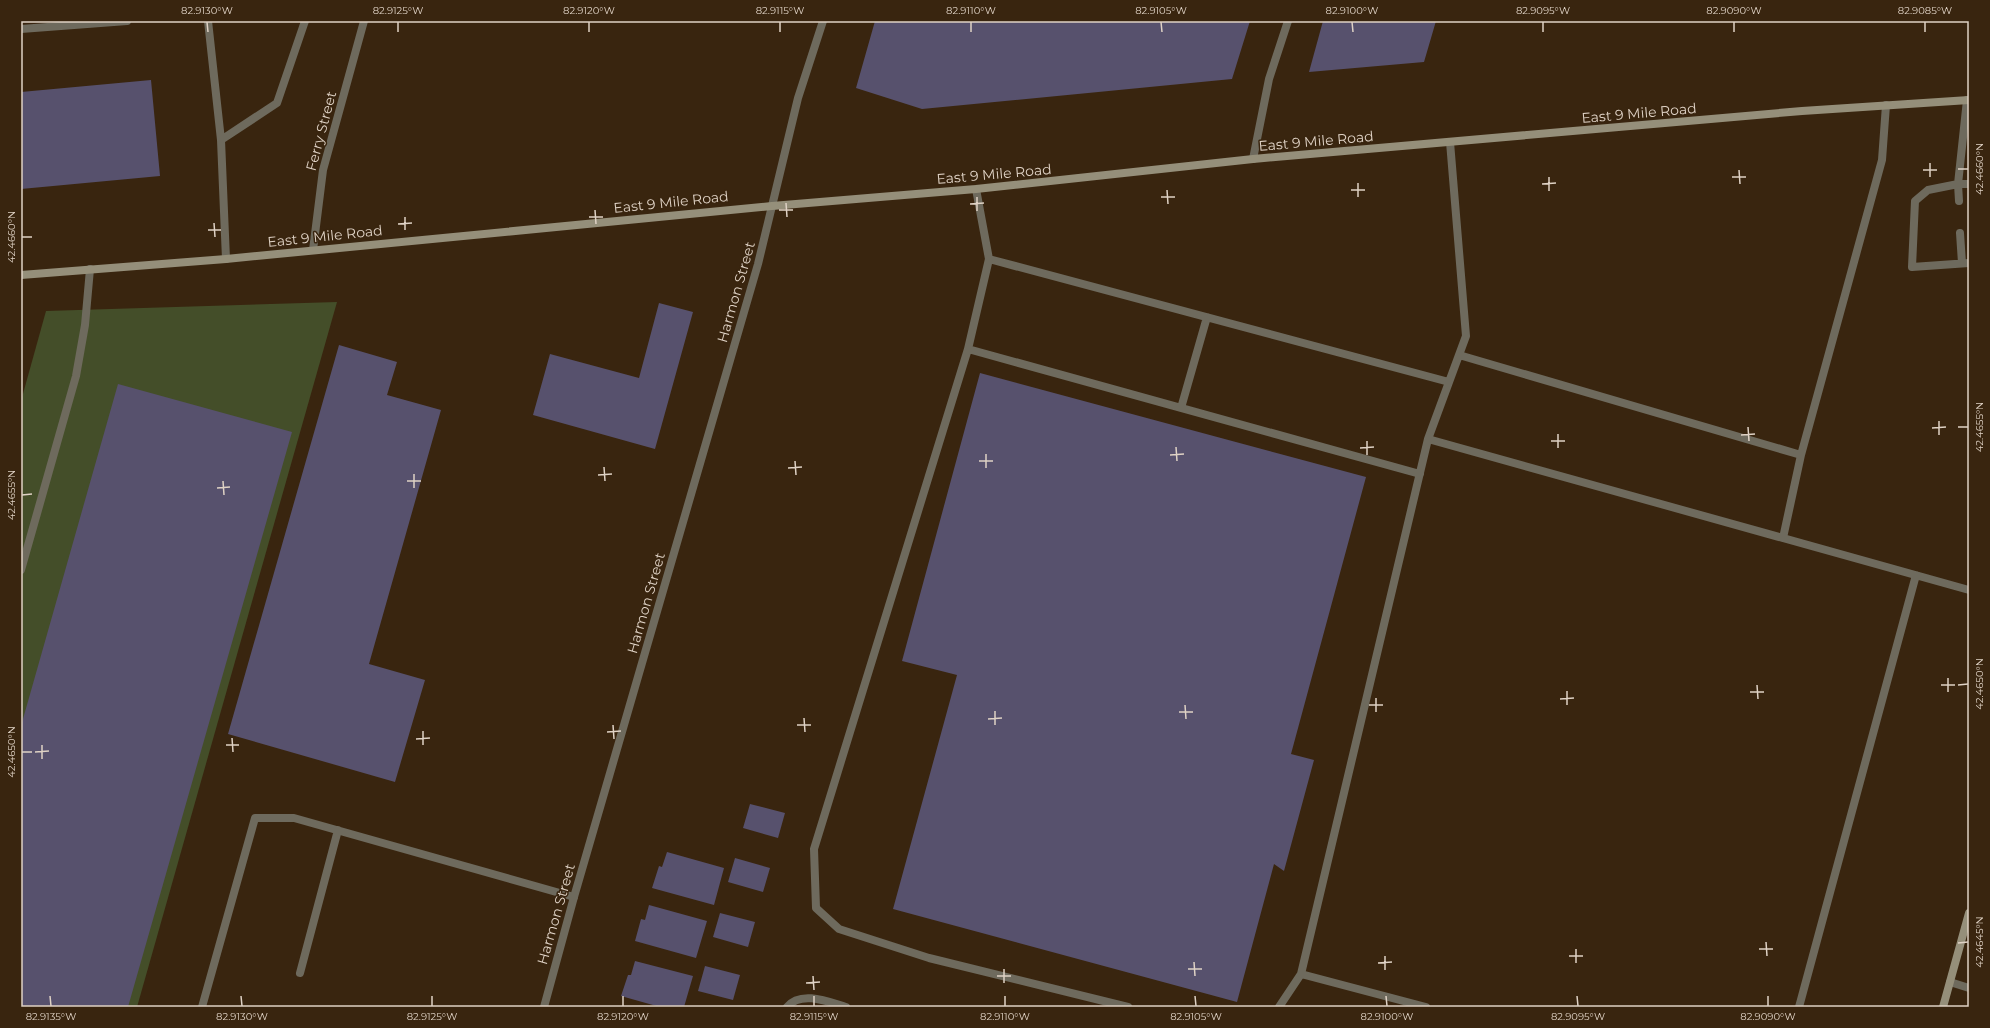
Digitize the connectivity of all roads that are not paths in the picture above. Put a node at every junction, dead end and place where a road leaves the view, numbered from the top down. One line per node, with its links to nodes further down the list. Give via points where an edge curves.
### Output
1 (127, 21): 7 (street)
2 (208, 21): 10 (street)
3 (305, 21): 10 (street, via 277,103)
4 (364, 21): 19 (street, Ferry Street, via 323,170)
5 (824, 21): 17 (street, Harmon Street, via 798,98)
6 (1288, 21): 12 (street, via 1269,79)
7 (21, 29)
8 (1968, 100): 9 (main road, East 9 Mile Road); 13 (street)
9 (1886, 105): 11 (main road, East 9 Mile Road); 31 (street, via 1882,160)
10 (221, 140): 20 (street)
11 (1450, 142): 12 (main road, East 9 Mile Road); 27 (street, via 1466,336)
12 (1253, 159): 15 (main road, East 9 Mile Road)
13 (1958, 184): 14 (street); 16 (street); 22 (street, via 1928,190 1915,201 1912,267)
14 (1969, 184)
15 (976, 189): 17 (main road, East 9 Mile Road); 21 (street)
16 (1959, 201)
17 (772, 206): 19 (main road, East 9 Mile Road); 38 (street, Harmon Street, via 758,264)
18 (1960, 233): 22 (street)
19 (313, 250): 20 (main road, East 9 Mile Road)
20 (226, 259): 23 (main road, East 9 Mile Road)
21 (989, 259): 25 (street); 26 (street)
22 (1965, 263)
23 (90, 269): 24 (main road, East 9 Mile Road); 34 (street, via 85,325 76,376)
24 (21, 275)
25 (1207, 317): 28 (street); 29 (street)
26 (968, 349): 29 (street); 48 (street, via 814,850 816,908 838,929 929,958)
27 (1459, 355): 28 (street); 31 (street)
28 (1449, 382): 30 (street)
29 (1181, 408): 32 (street)
30 (1428, 439): 32 (street); 33 (street)
31 (1801, 455): 33 (street)
32 (1420, 474): 41 (street)
33 (1783, 538): 35 (street)
34 (21, 570)
35 (1916, 575): 36 (street); 51 (street)
36 (1969, 590)
37 (338, 830): 38 (street); 40 (street); 44 (street, via 294,818 255,818)
38 (574, 896): 45 (street, Harmon Street)
39 (1969, 913): 42 (main road)
40 (300, 973)
41 (1301, 974): 49 (street); 50 (street)
42 (1950, 982): 43 (street); 52 (main road)
43 (1969, 988)
44 (202, 1007)
45 (544, 1007)
46 (787, 1007): 47 (street, via 790,1003 806,998 821,999)
47 (846, 1007)
48 (1128, 1007)
49 (1278, 1007)
50 (1426, 1007)
51 (1799, 1007)
52 (1943, 1007)

